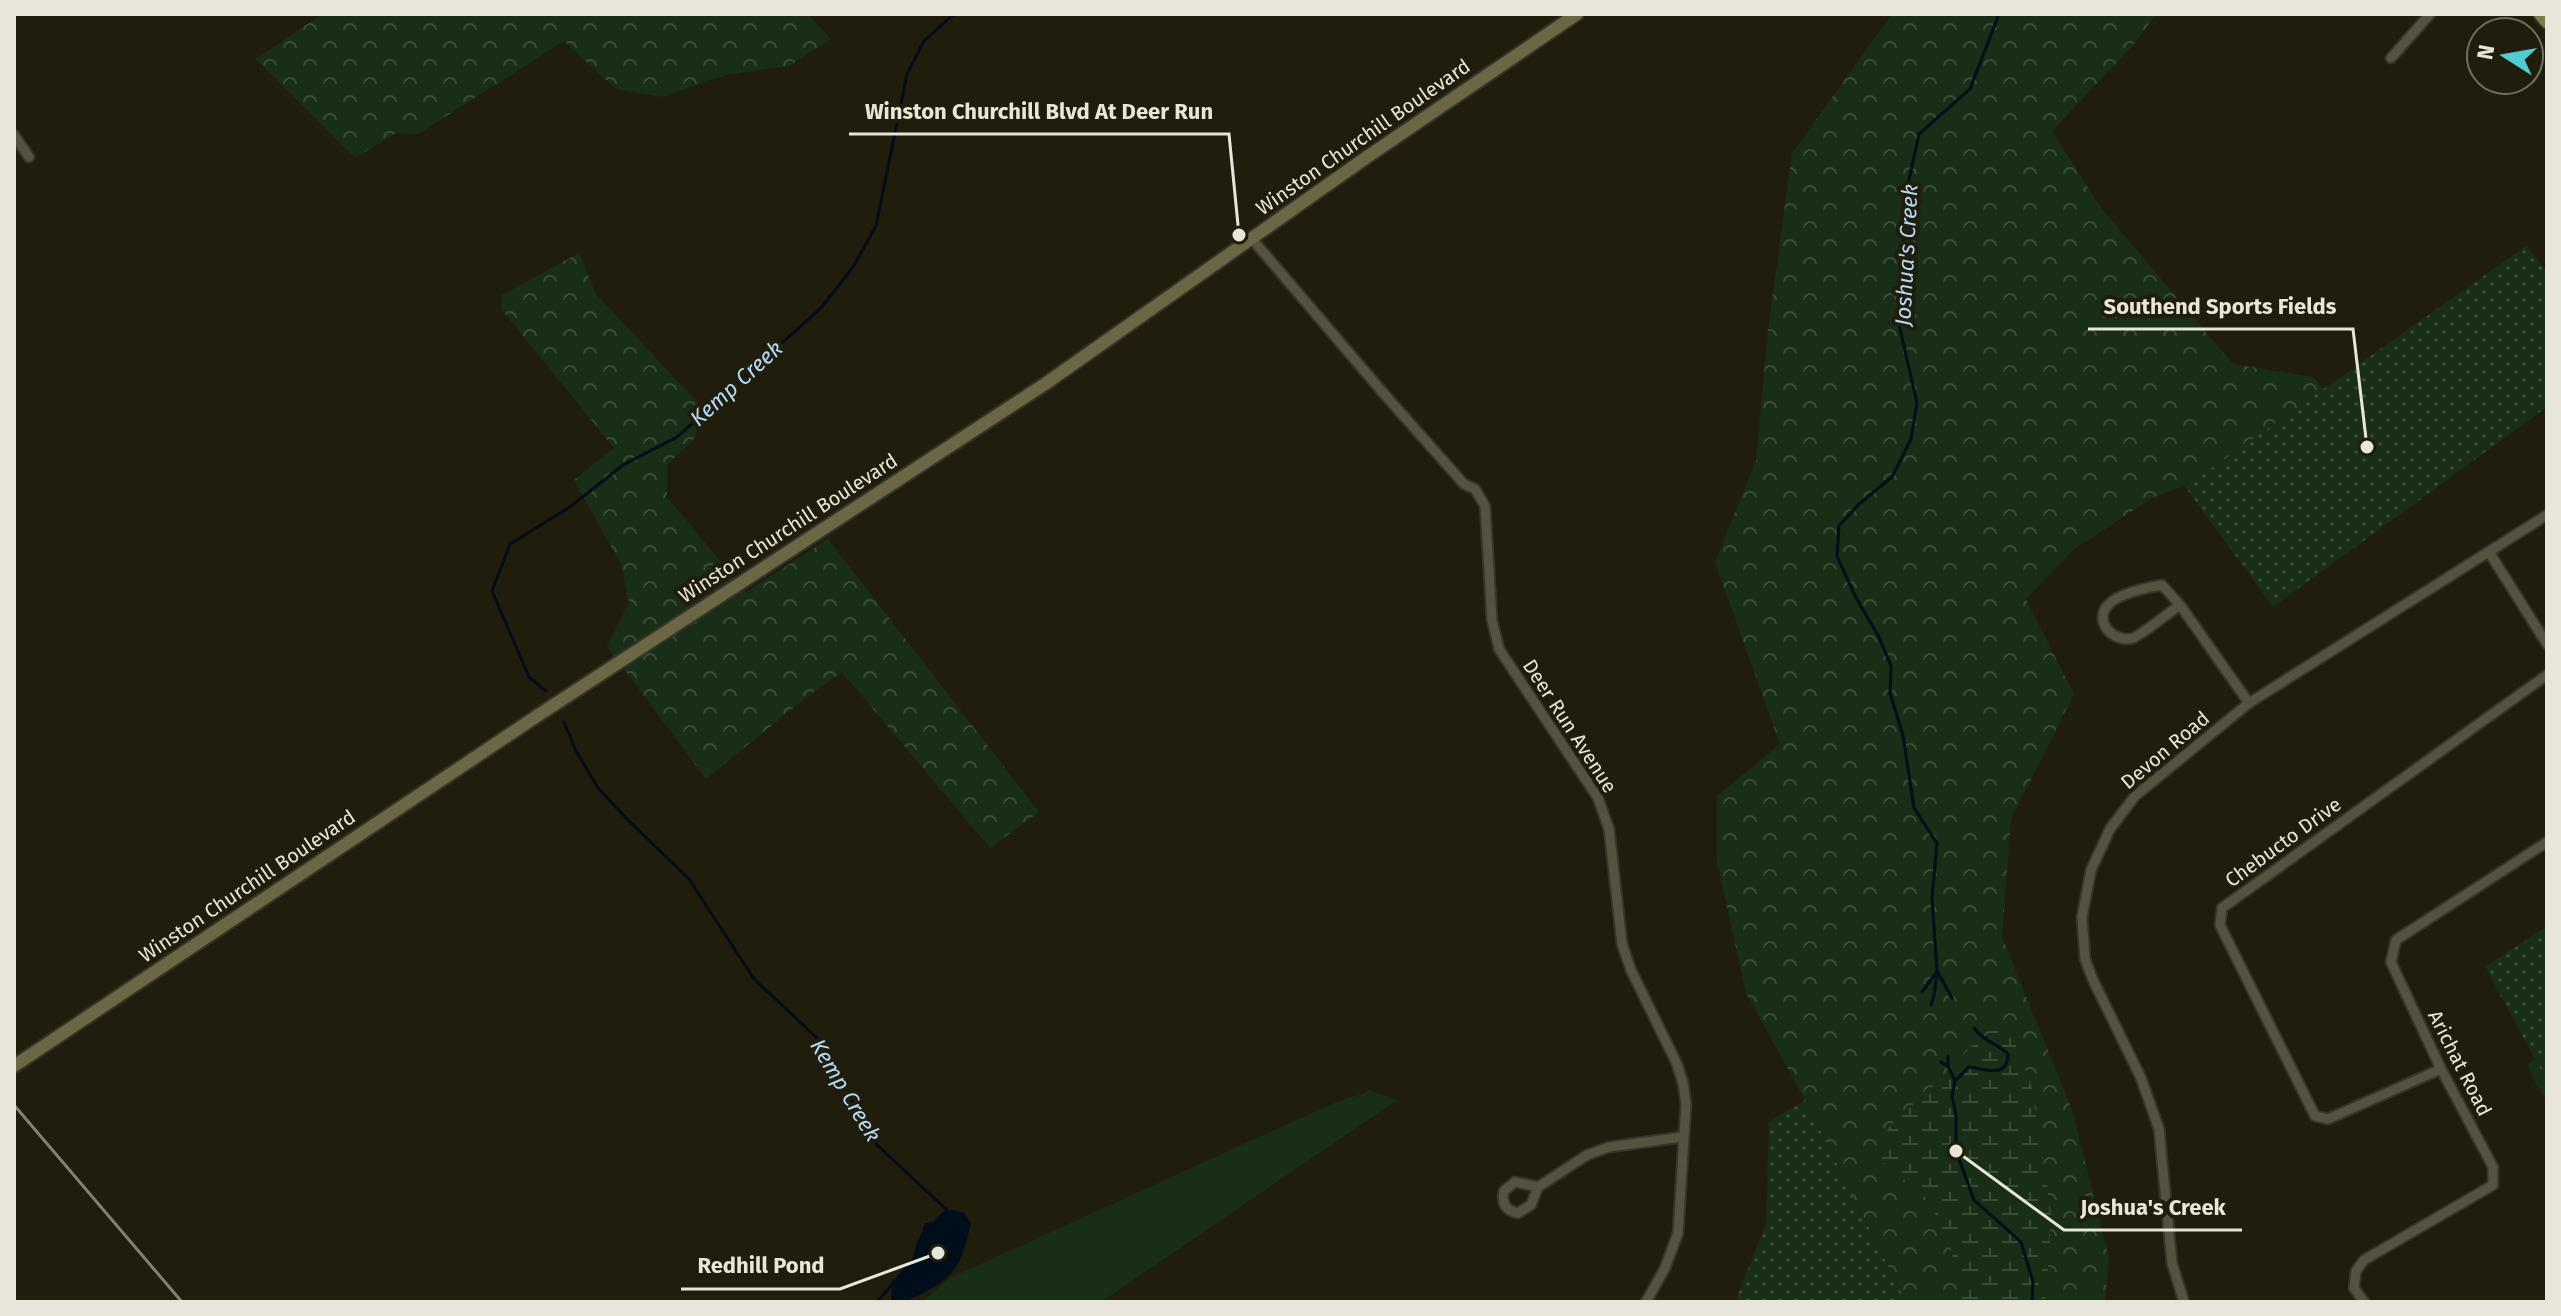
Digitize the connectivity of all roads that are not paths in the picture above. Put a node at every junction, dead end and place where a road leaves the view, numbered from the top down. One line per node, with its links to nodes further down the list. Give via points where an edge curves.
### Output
1 (1577, 14): 8 (main road, Winston Churchill Boulevard)
2 (2430, 14): 5 (street)
3 (2541, 14): 4 (main road)
4 (2547, 21)
5 (2391, 58)
6 (14, 135): 7 (street)
7 (29, 157)
8 (1252, 239): 16 (main road, Winston Churchill Boulevard, via 1045,384); 18 (street, Deer Run Avenue, via 1485,506 1492,620 1499,649 1598,798 1609,829 1622,944 1683,1083)
9 (2547, 515): 10 (street, Devon Road)
10 (2489, 552): 12 (street); 14 (street, Devon Road)
11 (2180, 605): 11 (street, via 2136,638 2112,636 2103,620 2110,602 2145,588 2162,585); 14 (street)
12 (2547, 644)
13 (2547, 675): 17 (street, Chebucto Drive, via 2222,908 2220,925 2315,1116 2328,1119)
14 (2249, 703): 21 (street, Devon Road, via 2135,796 2110,829 2091,870 2082,917 2085,959 2159,1129 2172,1263)
15 (2547, 842): 17 (street, Arichat Road, via 2396,940 2391,962)
16 (14, 1066)
17 (2441, 1069): 22 (street, Arichat Road, via 2493,1167 2493,1185 2364,1260 2354,1288)
18 (1682, 1137): 19 (street, via 1609,1147); 20 (street, Deer Run Avenue, via 1678,1233)
19 (1538, 1187)
20 (1646, 1302)
21 (2184, 1302)
22 (2364, 1302)

